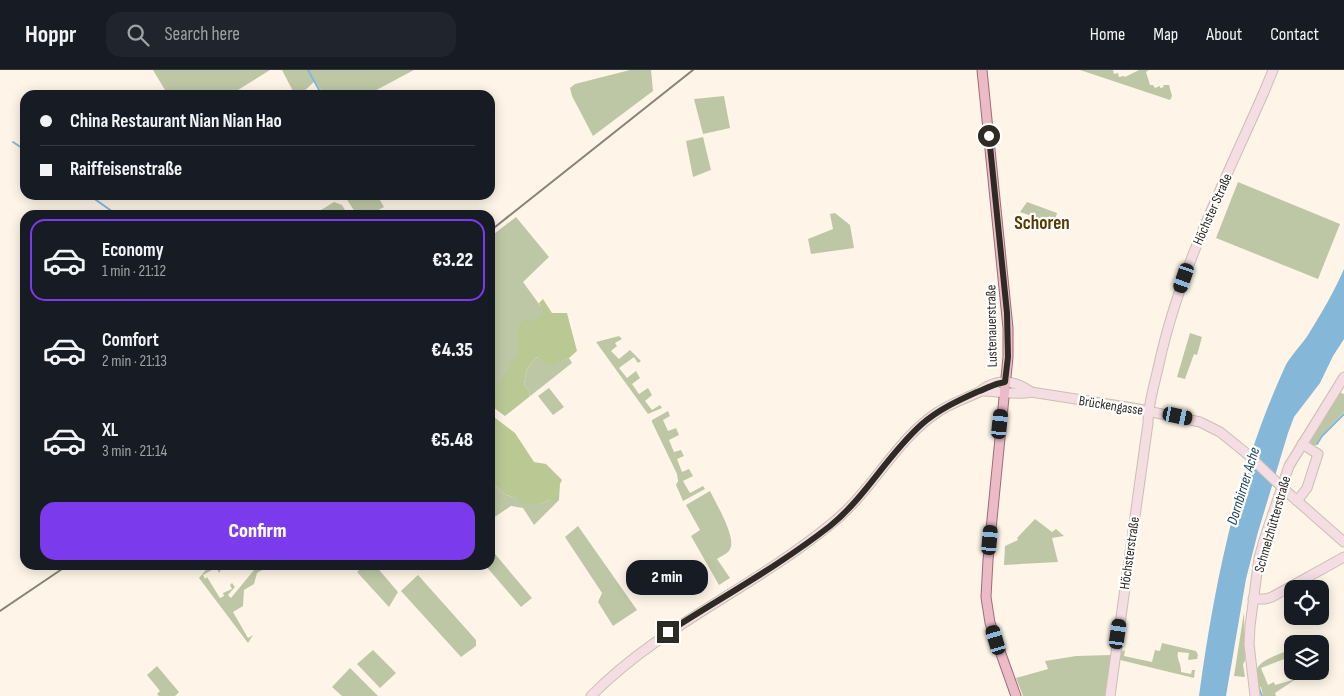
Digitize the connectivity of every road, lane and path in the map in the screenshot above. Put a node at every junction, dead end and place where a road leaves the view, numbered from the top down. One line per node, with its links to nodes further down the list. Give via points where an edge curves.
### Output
1 (982, 70): 4 (main road, Lustenauerstraße, via 1006,298)
2 (1273, 70): 8 (street, Höchster Straße, via 1197,242 1170,320)
3 (1344, 377): 9 (street, Schmelzhütterstraße)
4 (1005, 382): 5 (main road, Lustenauerstraße); 6 (street, via 994,383); 7 (street, Brückengasse)
5 (1004, 391): 6 (street, Brückengasse); 7 (street, Brückengasse); 15 (main road, Lustenauerstraße, via 986,597 990,623)
6 (980, 392): 14 (street, via 950,405 920,426 855,503 831,525 772,568 653,642)
7 (1031, 392): 8 (street, Brückengasse)
8 (1148, 410): 10 (street, Brückengasse, bridge, via 1205,424 1220,432); 16 (street, Höchsterstraße)
9 (1302, 444): 10 (street, via 1318,454 1307,488); 13 (street, Schmelzhütterstraße, via 1289,466 1275,506 1259,558)
10 (1297, 501): 11 (street, Brückengasse)
11 (1344, 542)
12 (1344, 557): 13 (street, via 1272,597)
13 (1253, 599): 17 (street, Schmelzhütterstraße, via 1249,644)
14 (591, 696)
15 (1016, 696)
16 (1110, 696)
17 (1255, 696)

